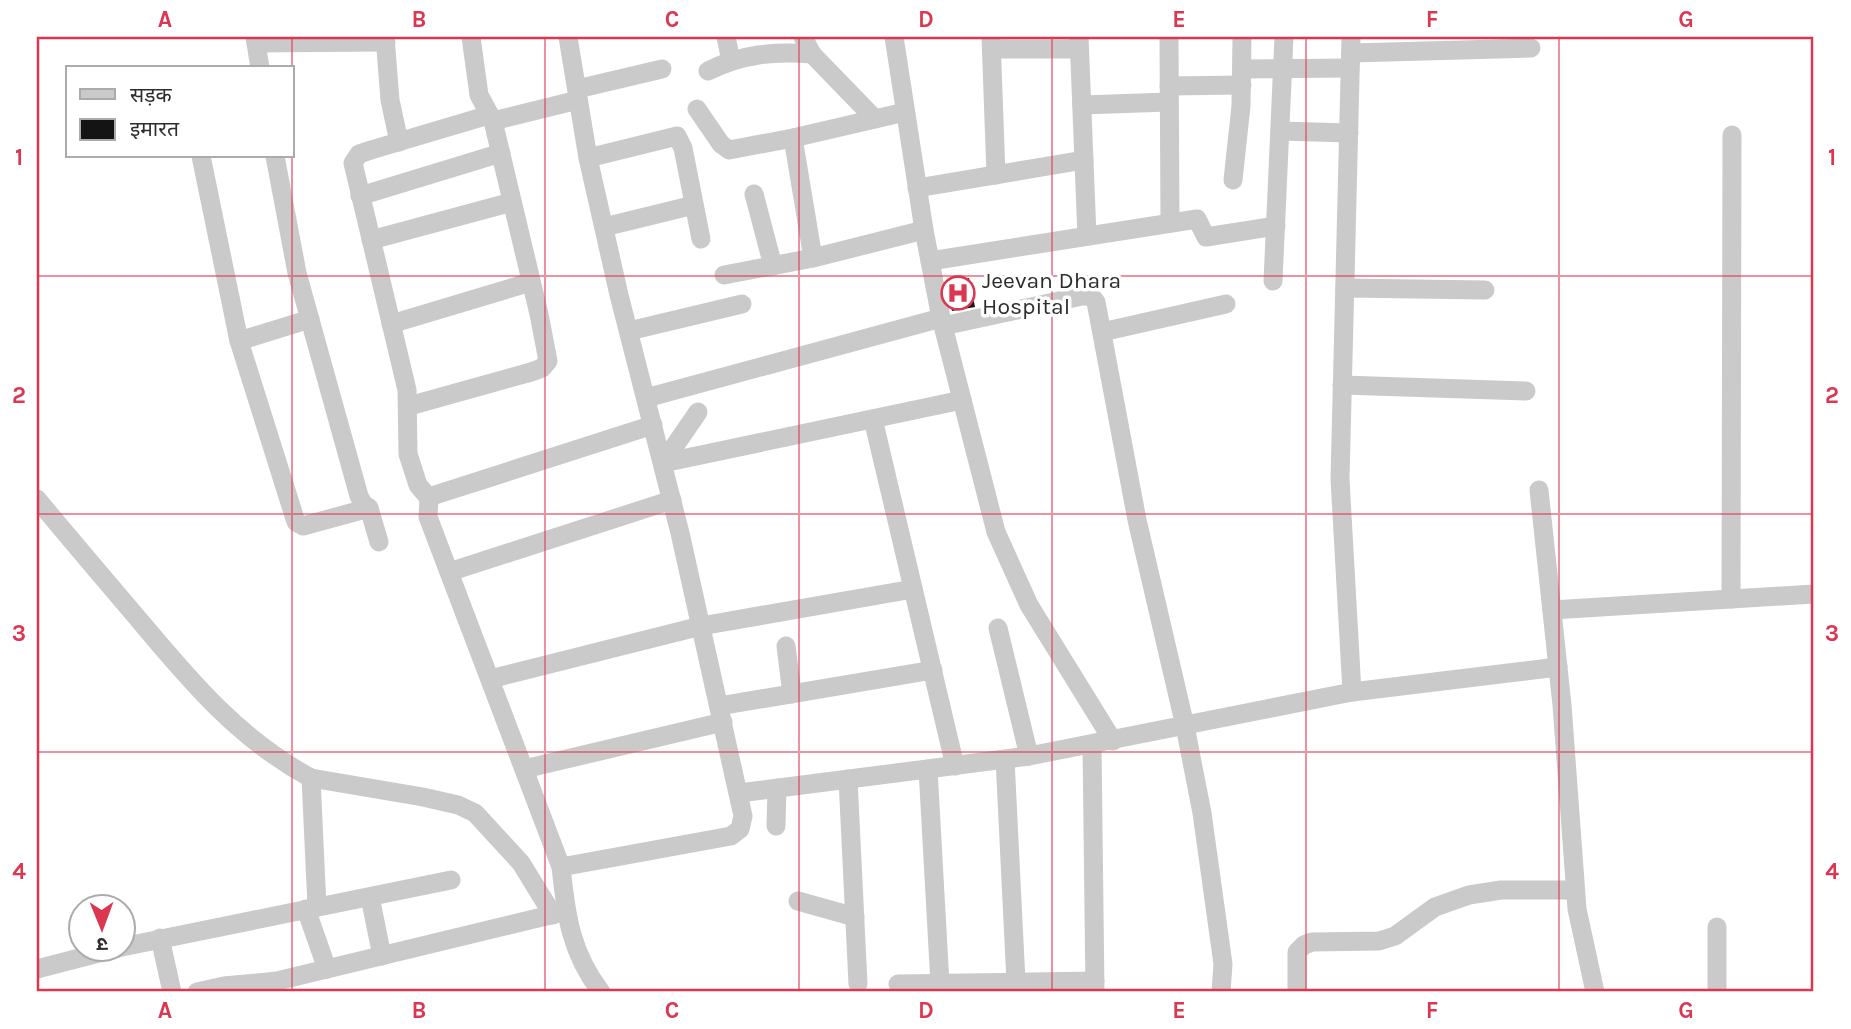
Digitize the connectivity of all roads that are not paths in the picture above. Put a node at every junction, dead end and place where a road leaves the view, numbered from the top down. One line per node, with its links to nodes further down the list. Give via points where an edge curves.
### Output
1 (471, 37): 26 (street, via 478,95)
2 (568, 37): 22 (street)
3 (726, 37): 15 (street)
4 (894, 37): 25 (street)
5 (1169, 37): 21 (street)
6 (1242, 37): 20 (street)
7 (1284, 37): 18 (street)
8 (386, 39): 9 (street); 32 (street, via 390,100)
9 (256, 40): 16 (street)
10 (991, 43): 11 (street); 38 (street)
11 (1079, 43): 23 (street)
12 (808, 46): 15 (street); 27 (street)
13 (1531, 48): 14 (street)
14 (1351, 53): 18 (street); 29 (street)
15 (731, 61): 19 (street)
16 (260, 66)
17 (662, 69): 22 (street)
18 (1282, 69): 20 (street); 28 (street)
19 (708, 71)
20 (1242, 77): 21 (street); 39 (street)
21 (1169, 94): 23 (street); 45 (street)
22 (578, 95): 26 (street); 36 (street)
23 (1082, 105): 37 (street)
24 (697, 109): 31 (street, via 729,150)
25 (905, 112): 27 (street); 40 (street)
26 (491, 118): 32 (street); 33 (street)
27 (875, 119): 31 (street)
28 (1280, 131): 29 (street); 46 (street)
29 (1349, 132): 58 (street)
30 (1732, 135): 86 (street)
31 (793, 138): 52 (street)
32 (399, 142): 42 (street, via 355,158)
33 (501, 153): 42 (street); 43 (street)
34 (201, 158): 67 (street)
35 (275, 158): 62 (street)
36 (588, 158): 44 (street, via 677,136); 47 (street)
37 (1084, 160): 38 (street); 49 (street)
38 (996, 175): 40 (street)
39 (1233, 180)
40 (917, 188): 48 (street)
41 (754, 194): 54 (street)
42 (360, 196): 51 (street)
43 (512, 202): 51 (street); 57 (street)
44 (694, 205): 47 (street); 50 (street)
45 (1170, 223): 46 (street, via 1197,219 1206,237); 49 (street)
46 (1276, 226): 56 (street)
47 (604, 227): 65 (street)
48 (924, 230): 52 (street); 53 (street)
49 (1087, 236): 53 (street)
50 (701, 239)
51 (371, 240): 64 (street)
52 (813, 258): 54 (street)
53 (930, 261): 63 (street)
54 (773, 266): 55 (street)
55 (724, 275)
56 (1273, 281)
57 (531, 282): 64 (street); 72 (street, via 547,351 548,361 542,368)
58 (1345, 288): 59 (street); 68 (street)
59 (1485, 290)
60 (742, 304): 65 (street)
61 (1226, 304): 66 (street)
62 (310, 319): 67 (street); 81 (street, via 359,496)
63 (942, 322): 66 (street, via 1091,296); 70 (street); 71 (street)
64 (391, 324): 72 (street)
65 (629, 331): 70 (street)
66 (1102, 332): 97 (street, via 1137,520)
67 (239, 341): 81 (street, via 296,522 303,526)
68 (1342, 385): 69 (street); 94 (street, via 1340,479)
69 (1526, 391)
70 (646, 398): 75 (street)
71 (962, 400): 74 (street); 98 (street, via 1006,559 1029,606)
72 (409, 406): 78 (street, via 408,454 418,485)
73 (698, 412): 76 (street)
74 (873, 418): 76 (street); 84 (street)
75 (653, 425): 76 (street); 78 (street)
76 (663, 463): 80 (street)
77 (1539, 490): 87 (street)
78 (429, 498): 83 (street, via 428,517)
79 (37, 499): 105 (street, via 226,718)
80 (672, 500): 83 (street); 88 (street)
81 (369, 508): 82 (street)
82 (379, 542)
83 (449, 572): 93 (street)
84 (913, 589): 88 (street); 92 (street)
85 (1814, 594): 86 (street)
86 (1731, 599): 87 (street)
87 (1552, 610): 91 (street)
88 (701, 626): 93 (street); 96 (street)
89 (998, 628): 100 (street)
90 (786, 646): 95 (street)
91 (1558, 667): 94 (street); 112 (street)
92 (933, 670): 95 (street); 102 (street)
93 (490, 679): 103 (street)
94 (1352, 692): 97 (street)
95 (792, 694): 96 (street)
96 (721, 714): 103 (street); 108 (street)
97 (1185, 726): 98 (street); 135 (street, via 1223,964)
98 (1113, 741): 99 (street)
99 (1093, 745): 100 (street); 130 (street)
100 (1029, 756): 101 (street)
101 (1005, 760): 102 (street); 125 (street)
102 (955, 766): 104 (street)
103 (524, 769): 110 (street)
104 (928, 769): 106 (street); 129 (street)
105 (311, 778): 115 (street); 116 (street, via 423,797 475,813)
106 (848, 779): 107 (street); 117 (street)
107 (777, 788): 108 (street); 109 (street)
108 (739, 793): 110 (street, via 743,816 740,829 731,836)
109 (776, 825)
110 (561, 867): 116 (street)
111 (451, 880): 113 (street)
112 (1575, 890): 136 (street, via 1469,895 1435,907 1395,936 1379,941 1312,942 1297,952); 137 (street)
113 (370, 897): 115 (street); 121 (street)
114 (798, 901): 117 (street)
115 (312, 908): 119 (street); 124 (street)
116 (560, 913): 121 (street); 132 (street)
117 (855, 917): 126 (street)
118 (1717, 927): 138 (street)
119 (160, 938): 120 (street); 133 (street)
120 (136, 944)
121 (382, 956): 124 (street)
122 (66, 962): 123 (street)
123 (37, 969)
124 (327, 969): 128 (street)
125 (1016, 982): 129 (street); 130 (street)
126 (858, 984)
127 (898, 984): 129 (street)
128 (290, 985): 131 (street)
129 (950, 986)
130 (1095, 987)
131 (234, 989): 134 (street)
132 (598, 990)
133 (172, 992)
134 (197, 992)
135 (1221, 992)
136 (1297, 992)
137 (1595, 992)
138 (1717, 992)

